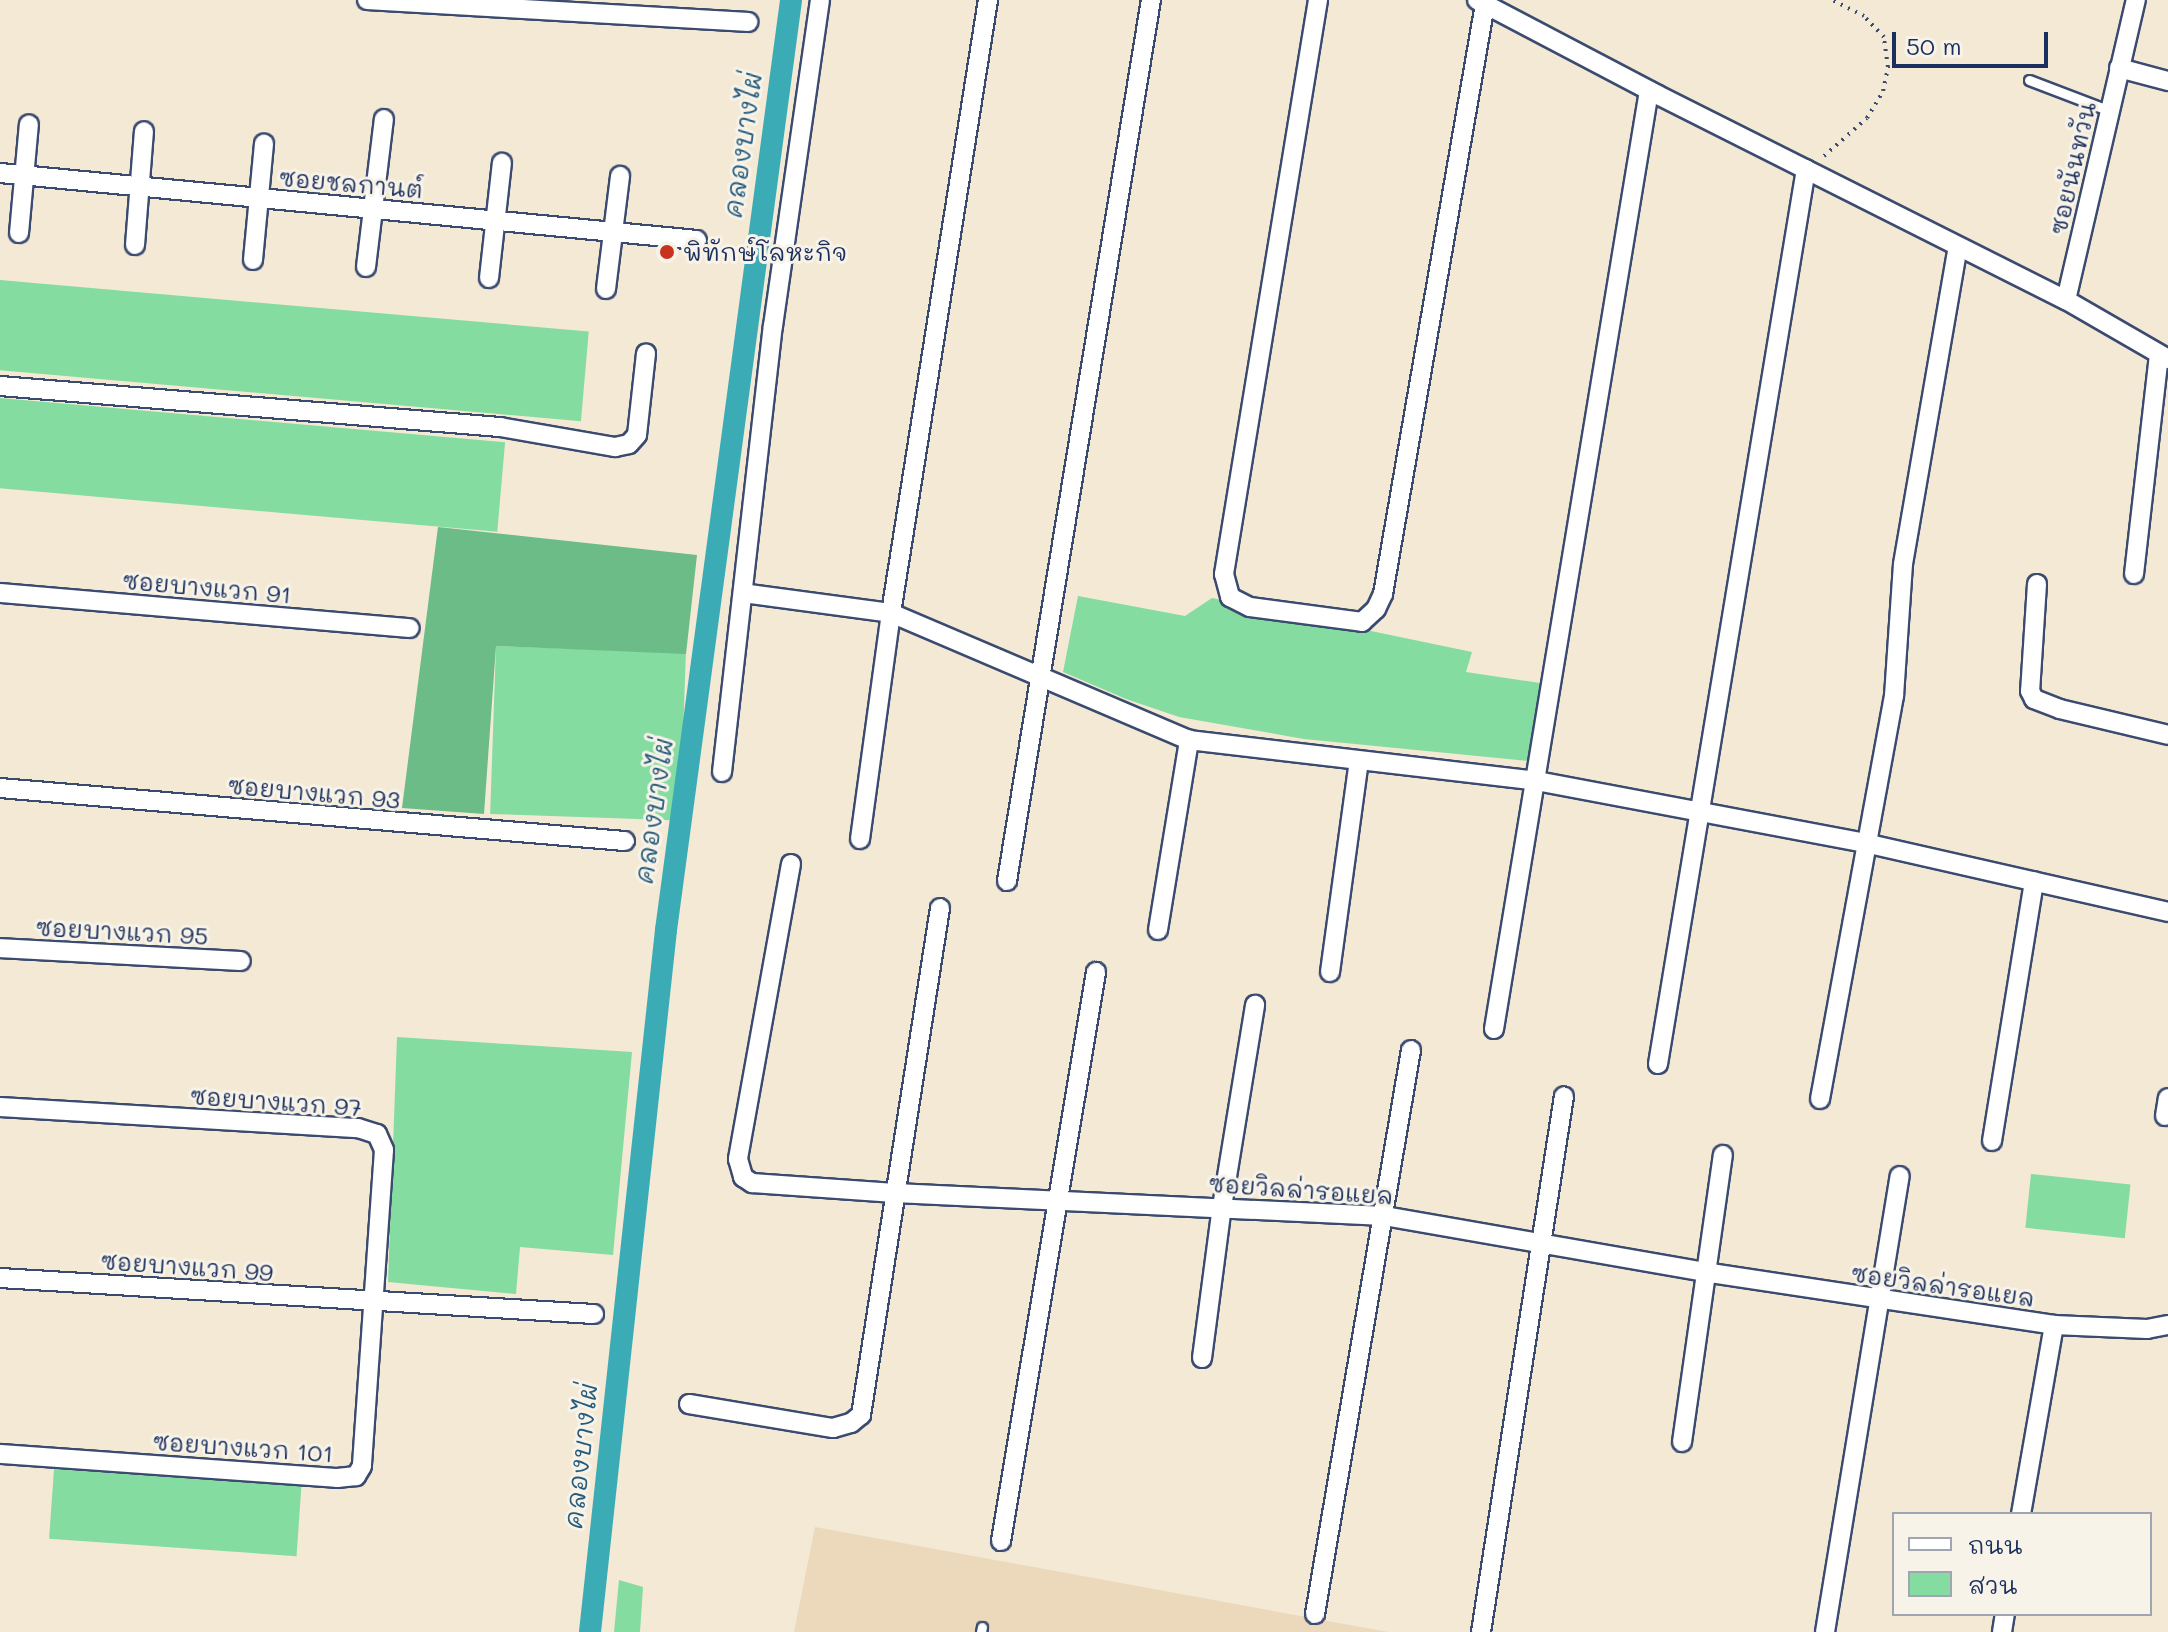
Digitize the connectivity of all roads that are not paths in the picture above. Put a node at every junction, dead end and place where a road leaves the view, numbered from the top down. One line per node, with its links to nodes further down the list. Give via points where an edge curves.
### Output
1 (367, 0): 8 (street)
2 (820, 0): 43 (street, via 773,326)
3 (988, 0): 44 (street)
4 (1151, 0): 46 (street)
5 (1318, 0): 7 (street, via 1224,574 1230,597 1250,607 1362,622 1383,594)
6 (2136, 0): 9 (street, ซอยนันทวัน)
7 (1481, 2): 12 (street)
8 (748, 22)
9 (2119, 68): 11 (street); 13 (street, ซอยนันทวัน)
10 (2029, 80): 13 (lane)
11 (2168, 81)
12 (1649, 91): 19 (street); 51 (street)
13 (2110, 111): 36 (street, ซอยนันทวัน)
14 (384, 119): 25 (street)
15 (29, 124): 21 (street)
16 (144, 131): 23 (street)
17 (264, 144): 24 (street)
18 (502, 163): 26 (street)
19 (1806, 169): 31 (street); 53 (street)
20 (0, 173): 21 (street, ซอยชลกานต์)
21 (25, 175): 23 (street, ซอยชลกานต์); 28 (street)
22 (620, 176): 27 (street)
23 (139, 187): 24 (street, ซอยชลกานต์); 30 (street)
24 (259, 199): 25 (street, ซอยชลกานต์); 32 (street)
25 (374, 210): 26 (street, ซอยชลกานต์); 33 (street)
26 (495, 220): 27 (street, ซอยชลกานต์); 34 (street)
27 (614, 231): 29 (street, ซอยชลกานต์); 35 (street)
28 (19, 233)
29 (697, 240)
30 (135, 245)
31 (1958, 247): 36 (street); 56 (street, via 1903,564 1894,696)
32 (253, 260)
33 (366, 267)
34 (489, 278)
35 (606, 289)
36 (2066, 300): 38 (street)
37 (646, 353): 39 (street, via 637,435 629,444 615,447 500,427)
38 (2164, 358): 40 (street)
39 (0, 386)
40 (2134, 574)
41 (2037, 584): 47 (street, via 2030,691 2034,699)
42 (0, 593): 45 (street, ซอยบางแวก 91)
43 (743, 593): 44 (street); 50 (street)
44 (891, 613): 46 (street); 54 (street)
45 (410, 628)
46 (1041, 676): 48 (street); 58 (street)
47 (2168, 735)
48 (1189, 740): 49 (street); 62 (street)
49 (1359, 761): 51 (street); 66 (street)
50 (722, 772)
51 (1537, 781): 53 (street); 68 (street)
52 (0, 788): 55 (street, ซอยบางแวก 93)
53 (1702, 811): 56 (street); 70 (street)
54 (860, 839)
55 (625, 841)
56 (1865, 843): 59 (street); 72 (street)
57 (791, 864): 77 (street, ซอยวิลล่ารอแยล, via 738,1159 743,1177 752,1183)
58 (1007, 881)
59 (2034, 881): 61 (street); 74 (street)
60 (940, 908): 77 (street)
61 (2168, 912)
62 (1158, 930)
63 (0, 948): 64 (street, ซอยบางแวก 95)
64 (241, 961)
65 (1096, 972): 78 (street)
66 (1330, 972)
67 (1255, 1005): 79 (street)
68 (1494, 1029)
69 (1411, 1050): 80 (street)
70 (1658, 1064)
71 (1564, 1096): 81 (street)
72 (1820, 1099)
73 (0, 1107): 85 (street, ซอยบางแวก 97, via 358,1128 377,1134 384,1150)
74 (1992, 1141)
75 (1723, 1155): 82 (street)
76 (1900, 1176): 84 (street)
77 (895, 1193): 78 (street, ซอยวิลล่ารอแยล); 90 (street, via 861,1415 833,1428)
78 (1059, 1199): 79 (street, ซอยวิลล่ารอแยล); 94 (street)
79 (1222, 1207): 80 (street, ซอยวิลล่ารอแยล); 89 (street)
80 (1384, 1216): 81 (street, ซอยวิลล่ารอแยล); 95 (street)
81 (1543, 1245): 82 (street, ซอยวิลล่ารอแยล); 96 (street)
82 (1704, 1272): 84 (street, ซอยวิลล่ารอแยล); 91 (street)
83 (0, 1278): 85 (street, ซอยบางแวก 99)
84 (1880, 1300): 87 (street, ซอยวิลล่ารอแยล); 97 (street)
85 (371, 1303): 86 (street, ซอยบางแวก 99); 92 (street, ซอยบางแวก 101, via 362,1466 356,1476)
86 (594, 1314)
87 (2054, 1325): 88 (street, ซอยวิลล่ารอแยล); 93 (street)
88 (2168, 1325)
89 (1202, 1358)
90 (689, 1404)
91 (1682, 1442)
92 (0, 1454)
93 (2021, 1512)
94 (1001, 1541)
95 (1315, 1614)
96 (1481, 1632)
97 (1825, 1632)

